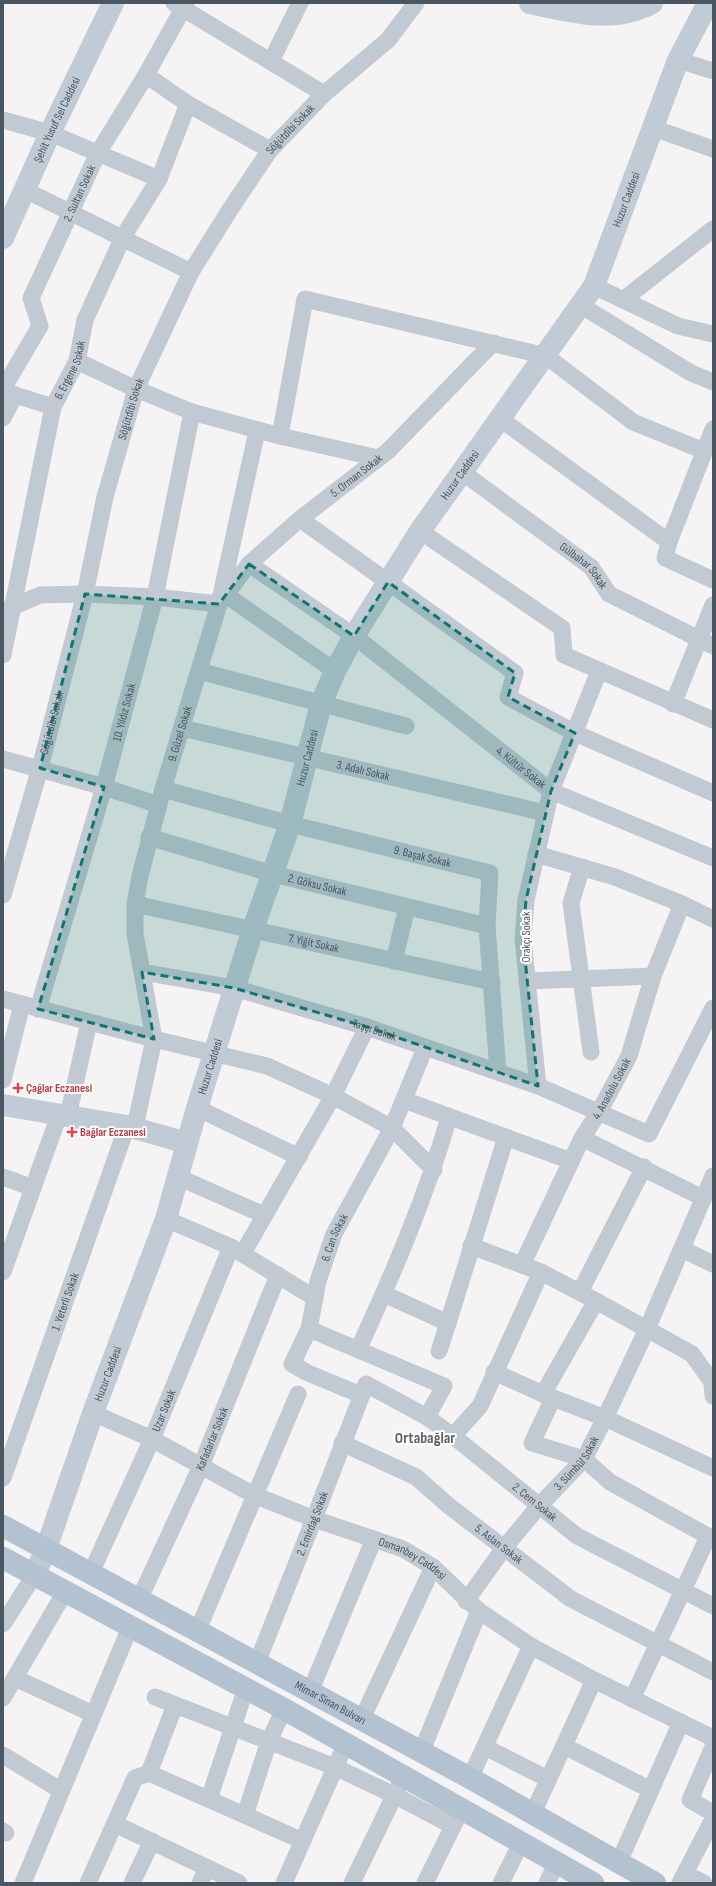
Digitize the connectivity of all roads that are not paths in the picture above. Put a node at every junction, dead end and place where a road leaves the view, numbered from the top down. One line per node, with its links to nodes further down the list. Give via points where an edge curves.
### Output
1 (113, 3): 16 (street, Şehit Yusuf Sel Caddesi)
2 (300, 3): 9 (street)
3 (416, 3): 12 (street, Söğütdibi Sokak, via 388,40)
4 (530, 3): 5 (street, via 585,15 612,16 641,9)
5 (652, 3)
6 (708, 3): 8 (street, Huzur Caddesi)
7 (181, 5): 9 (street); 11 (street, 2. Sultan Sokak)
8 (678, 60): 10 (street); 15 (street, Huzur Caddesi)
9 (271, 61): 12 (street)
10 (713, 71)
11 (146, 75): 13 (street); 19 (street, 2. Sultan Sokak)
12 (324, 94): 18 (street, Söğütdibi Sokak)
13 (188, 104): 18 (street); 20 (street, 6. Ergene Sokak)
14 (3, 120): 16 (street)
15 (653, 128): 17 (street); 27 (street, Huzur Caddesi)
16 (50, 133): 19 (street); 21 (street, Şehit Yusuf Sel Caddesi)
17 (713, 149)
18 (270, 150): 26 (street, Söğütdibi Sokak)
19 (98, 153): 20 (street); 22 (street, 2. Sultan Sokak)
20 (159, 179): 24 (street, 6. Ergene Sokak)
21 (24, 190): 22 (street); 25 (street, Şehit Yusuf Sel Caddesi)
22 (71, 212): 24 (street); 36 (street, 2. Sultan Sokak, via 31,298 40,326)
23 (713, 229): 28 (street)
24 (123, 237): 26 (street); 33 (street, 6. Ergene Sokak, via 84,320)
25 (3, 238)
26 (191, 272): 35 (street, Söğütdibi Sokak)
27 (594, 286): 28 (street); 29 (street, Huzur Caddesi)
28 (624, 300): 30 (street, via 678,326)
29 (582, 306): 32 (street, Huzur Caddesi); 34 (street, via 691,372)
30 (713, 334)
31 (493, 343): 32 (street); 43 (street, via 305,300); 45 (street, 5. Orman Sokak, via 388,451)
32 (546, 356): 40 (street, Huzur Caddesi); 44 (street, via 633,422)
33 (77, 361): 35 (street); 37 (street, 6. Ergene Sokak)
34 (713, 382)
35 (136, 389): 38 (street); 53 (street, Söğütdibi Sokak, via 105,497)
36 (7, 392): 37 (street); 39 (street, 2. Sultan Sokak)
37 (53, 407): 57 (street, 6. Ergene Sokak)
38 (192, 412): 42 (street); 54 (street, 10. Yıldız Sokak)
39 (3, 418)
40 (499, 418): 46 (street, Huzur Caddesi); 49 (street)
41 (713, 430): 44 (street)
42 (257, 431): 43 (street); 55 (street, 9. Güzel Sokak)
43 (280, 436): 45 (street)
44 (704, 451): 49 (street)
45 (378, 458): 47 (street, 5. Orman Sokak)
46 (462, 472): 48 (street, Huzur Caddesi); 59 (street, Gülbahar Sokak, via 591,567 609,594)
47 (300, 519): 50 (street, 5. Orman Sokak); 52 (street)
48 (420, 531): 52 (street, Huzur Caddesi); 63 (street, via 562,628 564,655)
49 (669, 542): 51 (street, via 665,558)
50 (249, 564): 55 (street, 5. Orman Sokak); 58 (street, 4. Kültür Sokak)
51 (713, 580)
52 (388, 582): 58 (street, Huzur Caddesi); 69 (street, via 515,674 508,697)
53 (85, 594): 54 (street); 57 (street, via 40,594); 72 (street, Söğütdibi Sokak)
54 (155, 597): 55 (street); 73 (street, 10. Yıldız Sokak)
55 (222, 600): 61 (street, 9. Güzel Sokak); 62 (street)
56 (713, 606): 59 (street)
57 (8, 608): 60 (street, 6. Ergene Sokak)
58 (354, 636): 62 (street, Huzur Caddesi); 74 (street, 4. Kültür Sokak)
59 (706, 643): 65 (street)
60 (3, 655)
61 (199, 670): 64 (street); 68 (street, 9. Güzel Sokak)
62 (335, 671): 64 (street, Huzur Caddesi)
63 (599, 671): 65 (street); 69 (street, Orakçı Sokak)
64 (321, 704): 67 (street); 70 (street, Huzur Caddesi)
65 (674, 704): 66 (street)
66 (713, 720)
67 (406, 726)
68 (182, 728): 70 (street, 3. Adalı Sokak); 76 (street, 9. Güzel Sokak)
69 (575, 733): 74 (street, Orakçı Sokak); 75 (street)
70 (308, 757): 77 (street, 3. Adalı Sokak); 78 (street, Huzur Caddesi)
71 (3, 759): 72 (street, 9. Başak Sokak)
72 (40, 768): 73 (street, 9. Başak Sokak); 84 (street, Söğütdibi Sokak)
73 (104, 787): 76 (street, 9. Başak Sokak); 99 (street, 10. Yıldız Sokak)
74 (551, 791): 77 (street, Orakçı Sokak); 81 (street, 4. Kültür Sokak)
75 (713, 793)
76 (161, 797): 78 (street, 9. Başak Sokak); 79 (street, 9. Güzel Sokak)
77 (545, 813): 80 (street, Orakçı Sokak)
78 (290, 824): 83 (street, Huzur Caddesi); 89 (street, 9. Başak Sokak, via 490,873)
79 (149, 837): 83 (street, 2. Göksu Sokak); 85 (street, 9. Güzel Sokak)
80 (536, 854): 82 (street); 95 (street, Orakçı Sokak, via 525,908 523,939)
81 (713, 858)
82 (582, 867): 86 (street, via 616,877); 94 (street, via 571,903)
83 (273, 874): 87 (street, 2. Göksu Sokak); 90 (street, Huzur Caddesi)
84 (3, 895)
85 (135, 904): 90 (street, 7. Yiğit Sokak); 92 (street, 9. Güzel Sokak, via 135,934)
86 (682, 904): 88 (street); 93 (street, 4. Anadolu Sokak)
87 (407, 907): 89 (street, 2. Göksu Sokak); 91 (street)
88 (713, 918)
89 (487, 926): 96 (street, 9. Başak Sokak)
90 (253, 929): 91 (street, 7. Yiğit Sokak); 97 (street, Huzur Caddesi)
91 (394, 961): 96 (street, 7. Yiğit Sokak)
92 (142, 972): 97 (street, Taşçı Sokak); 103 (street, 9. Güzel Sokak)
93 (653, 976): 94 (street); 114 (street, 4. Anadolu Sokak, via 629,1056)
94 (582, 978): 95 (street); 105 (street)
95 (527, 981): 109 (street, Orakçı Sokak)
96 (492, 982): 107 (street, 9. Başak Sokak)
97 (234, 988): 102 (street, Taşçı Sokak); 106 (street, Huzur Caddesi)
98 (3, 999): 99 (street)
99 (30, 1006): 101 (street); 108 (street, 10. Yıldız Sokak)
100 (713, 1008): 114 (street, Taşçı Sokak, via 649,1134)
101 (89, 1022): 103 (street); 115 (street)
102 (367, 1027): 104 (street, Taşçı Sokak); 110 (street, Uzar Sokak)
103 (154, 1039): 106 (street); 117 (street, 1. Yeterli Sokak)
104 (425, 1048): 107 (street, Taşçı Sokak); 111 (street, 6. Can Sokak)
105 (591, 1052)
106 (214, 1053): 110 (street, via 267,1066); 113 (street, Huzur Caddesi)
107 (498, 1072): 109 (street, Taşçı Sokak)
108 (3, 1080)
109 (538, 1086): 114 (street, Taşçı Sokak)
110 (332, 1096): 118 (street); 122 (street, Uzar Sokak)
111 (404, 1100): 116 (street); 118 (street, 6. Can Sokak)
112 (3, 1105): 115 (street)
113 (197, 1108): 121 (street, Huzur Caddesi); 122 (street)
114 (599, 1112): 120 (street, 4. Anadolu Sokak)
115 (63, 1115): 117 (street); 129 (street)
116 (449, 1117): 119 (street); 125 (street)
117 (131, 1126): 121 (street); 164 (street, 1. Yeterli Sokak)
118 (392, 1128): 125 (street); 143 (street, 6. Can Sokak, via 334,1234)
119 (506, 1137): 123 (street); 133 (street)
120 (582, 1138): 123 (street, 4. Anadolu Sokak); 124 (street)
121 (187, 1143): 128 (street, Huzur Caddesi)
122 (299, 1157): 131 (street, Uzar Sokak)
123 (571, 1161): 137 (street, 4. Anadolu Sokak)
124 (644, 1167): 130 (street); 141 (street)
125 (434, 1170): 142 (street)
126 (713, 1176): 130 (street, 3. Sümbül Sokak)
127 (3, 1177): 129 (street)
128 (178, 1177): 131 (street); 132 (street, Huzur Caddesi)
129 (33, 1188): 138 (street)
130 (703, 1198): 134 (street, 3. Sümbül Sokak)
131 (264, 1215): 135 (street, Uzar Sokak)
132 (166, 1219): 135 (street); 155 (street, Huzur Caddesi)
133 (471, 1246): 137 (street); 145 (street)
134 (682, 1249): 136 (street); 147 (street, 3. Sümbül Sokak)
135 (237, 1250): 140 (street); 159 (street, Uzar Sokak)
136 (713, 1264)
137 (522, 1265): 139 (street)
138 (3, 1272)
139 (541, 1272): 141 (street); 150 (street)
140 (278, 1275): 143 (street); 162 (street, Kafadarlar Sokak)
141 (580, 1292): 144 (street)
142 (384, 1294): 145 (street); 148 (street)
143 (314, 1298): 146 (street, 6. Can Sokak)
144 (596, 1301): 147 (street); 154 (street)
145 (448, 1323): 149 (street)
146 (309, 1329): 148 (street); 152 (street, 6. Can Sokak, via 292,1364 308,1373)
147 (647, 1329): 151 (street, via 692,1354); 157 (street, 3. Sümbül Sokak)
148 (358, 1350): 156 (street, via 444,1386)
149 (439, 1351)
150 (494, 1372): 154 (street); 158 (street, via 480,1406)
151 (713, 1386)
152 (364, 1389): 156 (street, 2. Cem Sokak); 160 (street, 2. Emirdağ Sokak)
153 (298, 1394): 165 (street)
154 (548, 1396): 157 (street); 161 (street, via 532,1443)
155 (93, 1412): 159 (street, Osmanbey Caddesi); 171 (street, Huzur Caddesi)
156 (427, 1417): 158 (street, 2. Cem Sokak)
157 (605, 1418): 161 (street, 3. Sümbül Sokak); 163 (street)
158 (453, 1436): 166 (street, 2. Cem Sokak)
159 (152, 1439): 162 (street, Osmanbey Caddesi); 175 (street, Uzar Sokak)
160 (342, 1444): 167 (street, 2. Emirdağ Sokak); 172 (street, 5. Aslan Sokak, via 416,1477)
161 (584, 1459): 166 (street, 3. Sümbül Sokak); 169 (street, via 610,1482)
162 (201, 1466): 165 (street, Osmanbey Caddesi); 179 (street, Kafadarlar Sokak)
163 (713, 1468)
164 (3, 1478)
165 (254, 1496): 167 (street, Osmanbey Caddesi); 185 (street)
166 (539, 1506): 172 (street, 3. Sümbül Sokak); 178 (street, 2. Cem Sokak, via 577,1536)
167 (314, 1519): 170 (street, Osmanbey Caddesi); 188 (street, 2. Emirdağ Sokak)
168 (7, 1534): 171 (main road, Mimar Sinan Bulvarı)
169 (711, 1538): 178 (street)
170 (374, 1539): 174 (street, Osmanbey Caddesi, via 403,1549); 193 (street)
171 (46, 1548): 175 (main road, Mimar Sinan Bulvarı); 176 (street, Huzur Caddesi)
172 (504, 1548): 180 (street, 3. Sümbül Sokak); 186 (street, 5. Aslan Sokak, via 571,1598)
173 (3, 1558): 176 (main road)
174 (432, 1567): 180 (street, Osmanbey Caddesi); 200 (street)
175 (91, 1573): 179 (main road, Mimar Sinan Bulvarı)
176 (34, 1574): 177 (main road); 183 (street)
177 (66, 1590): 182 (main road, via 57,1580 58,1574 65,1572 129,1605); 184 (main road); 190 (street)
178 (683, 1591): 181 (street, 2. Cem Sokak); 186 (street)
179 (139, 1600): 182 (main road, Mimar Sinan Bulvarı)
180 (473, 1606): 187 (street, Osmanbey Caddesi); 209 (street, 3. Sümbül Sokak)
181 (713, 1606)
182 (159, 1611): 185 (main road, Mimar Sinan Bulvarı)
183 (3, 1624)
184 (131, 1625): 192 (main road); 199 (street)
185 (197, 1632): 188 (main road, Mimar Sinan Bulvarı)
186 (658, 1644): 189 (street, 5. Aslan Sokak); 196 (street)
187 (531, 1646): 191 (street, Osmanbey Caddesi); 207 (street)
188 (257, 1663): 193 (main road, Mimar Sinan Bulvarı)
189 (713, 1672)
190 (15, 1678): 194 (street); 199 (street)
191 (594, 1680): 196 (street, Osmanbey Caddesi); 206 (street)
192 (246, 1688): 198 (main road); 202 (street)
193 (310, 1692): 200 (main road, Mimar Sinan Bulvarı)
194 (3, 1698)
195 (156, 1698): 197 (street)
196 (632, 1699): 201 (street, Osmanbey Caddesi)
197 (175, 1705): 202 (street); 212 (street)
198 (284, 1709): 204 (street); 205 (main road)
199 (93, 1714): 216 (street)
200 (361, 1721): 209 (main road, Mimar Sinan Bulvarı)
201 (681, 1722): 203 (street, Osmanbey Caddesi); 217 (street)
202 (233, 1727): 204 (street); 218 (street)
203 (713, 1738)
204 (269, 1741): 211 (street); 221 (street)
205 (346, 1743): 211 (street); 215 (main road)
206 (564, 1746): 214 (street); 217 (street)
207 (485, 1747): 213 (street); 214 (street)
208 (713, 1747): 220 (street, via 690,1800)
209 (421, 1752): 213 (main road, Mimar Sinan Bulvarı)
210 (3, 1755): 216 (street)
211 (335, 1767): 215 (street); 226 (street)
212 (149, 1773): 218 (street); 224 (street, via 135,1778)
213 (470, 1778): 219 (main road, Mimar Sinan Bulvarı)
214 (548, 1779): 219 (street)
215 (399, 1785): 222 (main road); 238 (street)
216 (60, 1790): 232 (street)
217 (651, 1790): 229 (street)
218 (209, 1799): 221 (street)
219 (533, 1813): 229 (main road, Mimar Sinan Bulvarı)
220 (713, 1813)
221 (245, 1815): 226 (street)
222 (458, 1817): 227 (main road); 239 (street)
223 (713, 1819): 231 (street)
224 (115, 1824): 225 (street); 233 (street)
225 (152, 1840): 230 (street); 234 (street)
226 (303, 1841): 237 (street)
227 (522, 1841): 228 (main road); 240 (street)
228 (557, 1862): 241 (street); 242 (main road)
229 (619, 1862): 243 (main road, Mimar Sinan Bulvarı)
230 (207, 1868): 235 (street); 236 (street)
231 (682, 1878): 244 (street)
232 (23, 1883)
233 (88, 1883)
234 (132, 1883)
235 (200, 1883)
236 (239, 1883)
237 (284, 1883)
238 (352, 1883)
239 (425, 1883)
240 (501, 1883)
241 (547, 1883)
242 (593, 1883)
243 (655, 1883)
244 (704, 1883)

